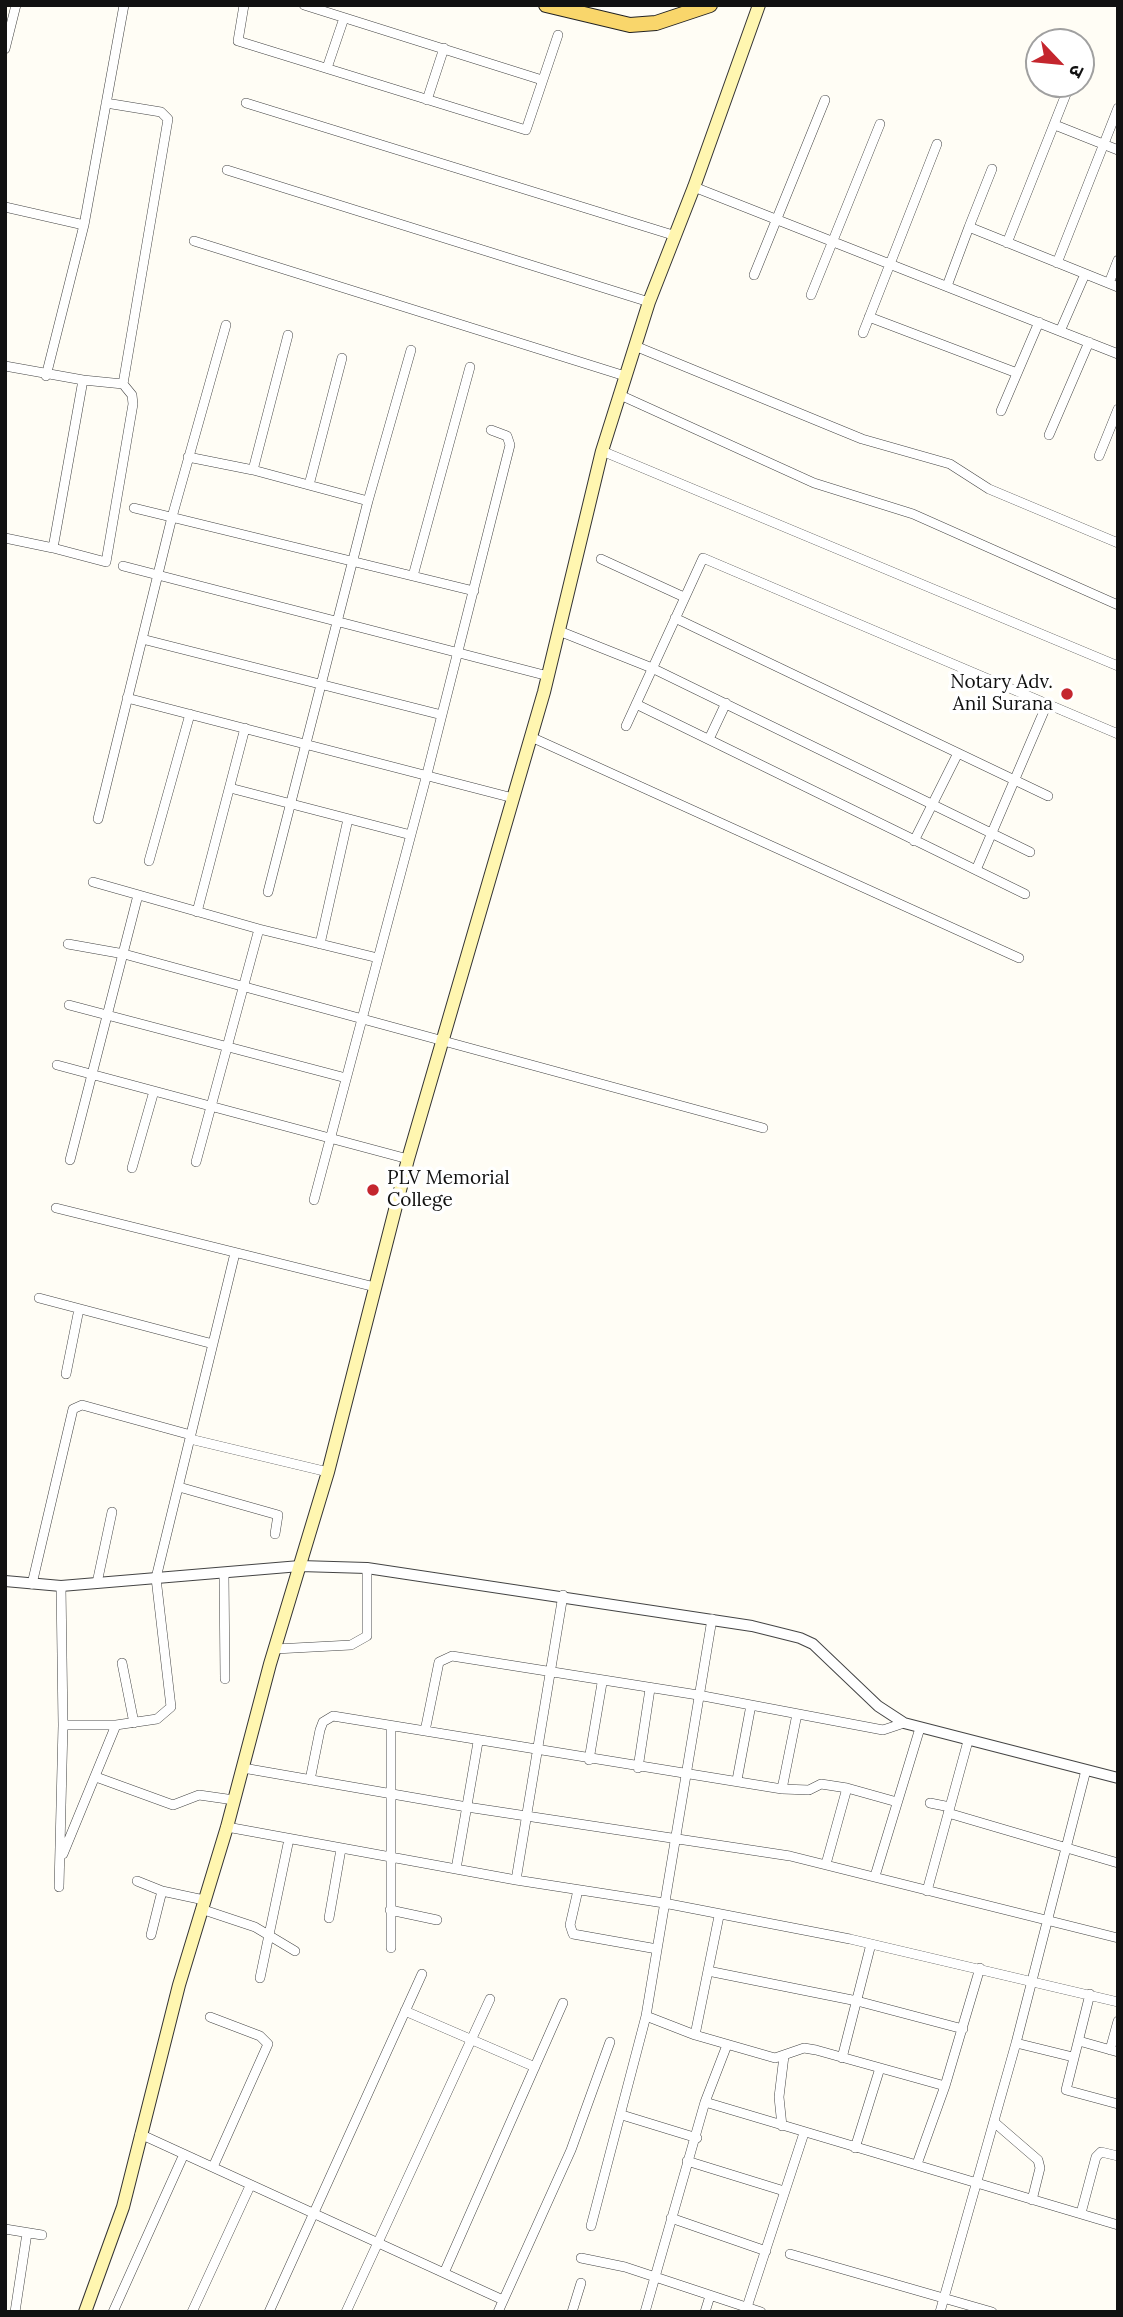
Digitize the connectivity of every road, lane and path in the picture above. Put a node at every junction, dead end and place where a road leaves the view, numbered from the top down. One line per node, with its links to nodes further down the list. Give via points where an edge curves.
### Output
1 (16, 5): 11 (street)
2 (124, 5): 17 (street)
3 (244, 5): 12 (street, via 238,41)
4 (304, 5): 8 (street)
5 (546, 5): 6 (main road, via 630,25 668,20)
6 (710, 5)
7 (759, 5): 27 (main road)
8 (344, 18): 10 (street); 12 (street)
9 (558, 35): 13 (street)
10 (444, 48): 13 (street); 15 (street)
11 (5, 49)
12 (327, 68): 15 (street)
13 (542, 80): 15 (street, via 526,130)
14 (1065, 98): 21 (street)
15 (427, 100)
16 (825, 100): 29 (street)
17 (106, 103): 30 (street); 62 (street, via 161,112 169,119)
18 (246, 103): 32 (street)
19 (1118, 108): 23 (street)
20 (880, 124): 34 (street)
21 (1055, 125): 23 (street); 35 (street)
22 (937, 144): 38 (street)
23 (1104, 144): 24 (street); 37 (street)
24 (1118, 150)
25 (992, 169): 31 (street)
26 (227, 170): 44 (street)
27 (694, 187): 29 (street); 32 (main road)
28 (5, 207): 30 (street)
29 (776, 220): 34 (street); 40 (street)
30 (84, 226): 59 (street)
31 (969, 228): 35 (street); 42 (street)
32 (676, 236): 44 (main road)
33 (194, 241): 60 (street)
34 (830, 242): 38 (street); 43 (street)
35 (1007, 243): 37 (street)
36 (1118, 260): 41 (street)
37 (1058, 263): 39 (street)
38 (890, 264): 42 (street); 45 (street)
39 (1085, 274): 41 (street); 48 (street)
40 (754, 275)
41 (1113, 285)
42 (947, 286): 46 (street)
43 (811, 295)
44 (649, 302): 52 (main road)
45 (869, 317): 49 (street); 58 (street)
46 (1039, 322): 48 (street); 58 (street)
47 (226, 325): 70 (street)
48 (1061, 329): 51 (street)
49 (863, 333)
50 (288, 335): 71 (street)
51 (1089, 342): 54 (street); 67 (street)
52 (635, 346): 60 (main road); 77 (street, via 862,439 950,464 989,489)
53 (411, 350): 73 (street)
54 (1118, 354)
55 (342, 358): 72 (street)
56 (5, 366): 59 (street)
57 (470, 367): 83 (street)
58 (1017, 373): 65 (street)
59 (46, 376): 61 (street)
60 (625, 376): 63 (main road)
61 (83, 380): 62 (street); 78 (street)
62 (122, 384): 78 (street, via 134,404 106,562)
63 (620, 395): 68 (main road); 86 (street, via 814,483 913,514)
64 (1118, 409): 69 (street)
65 (1001, 411)
66 (491, 430): 84 (street, via 507,436 510,445)
67 (1049, 435)
68 (602, 450): 89 (main road); 92 (street)
69 (1100, 456)
70 (188, 457): 71 (street); 75 (street)
71 (253, 470): 72 (street)
72 (309, 485): 73 (street)
73 (368, 501): 80 (street)
74 (134, 508): 75 (street)
75 (172, 517): 80 (street); 82 (street)
76 (6, 540): 78 (street)
77 (1118, 543)
78 (53, 548)
79 (601, 559): 85 (street)
80 (353, 561): 83 (street); 88 (street)
81 (123, 566): 82 (street)
82 (158, 576): 88 (street); 90 (street)
83 (413, 576): 84 (street)
84 (474, 591): 91 (street)
85 (684, 597): 87 (street); 99 (street, via 703,558)
86 (1118, 605)
87 (675, 618): 93 (street); 108 (street)
88 (337, 622): 91 (street); 95 (street)
89 (558, 631): 93 (street); 94 (main road)
90 (142, 639): 95 (street); 96 (street)
91 (458, 653): 94 (street); 101 (street)
92 (1118, 667)
93 (652, 668): 97 (street); 98 (street)
94 (548, 676): 105 (main road)
95 (321, 684): 101 (street); 107 (street)
96 (127, 698): 100 (street); 117 (street)
97 (726, 703): 106 (street); 115 (street)
98 (636, 704): 102 (street); 106 (street)
99 (1047, 704): 104 (street); 110 (street)
100 (190, 714): 103 (street); 122 (street)
101 (442, 715): 109 (street)
102 (626, 726)
103 (246, 728): 107 (street); 111 (street)
104 (1118, 734)
105 (531, 737): 113 (main road); 134 (street)
106 (710, 737): 120 (street)
107 (306, 743): 109 (street); 114 (street)
108 (958, 753): 110 (street); 115 (street)
109 (427, 774): 113 (street); 118 (street)
110 (1015, 780): 112 (street); 119 (street)
111 (230, 788): 114 (street); 128 (street)
112 (1048, 796)
113 (513, 798): 139 (main road)
114 (290, 804): 116 (street); 125 (street)
115 (931, 805): 119 (street); 120 (street)
116 (348, 819): 118 (street); 131 (street)
117 (98, 820)
118 (411, 835): 133 (street)
119 (992, 835): 121 (street); 123 (street)
120 (914, 841): 123 (street)
121 (1030, 852)
122 (149, 861)
123 (976, 870): 126 (street)
124 (93, 882): 127 (street)
125 (268, 892)
126 (1025, 894)
127 (138, 895): 128 (street); 132 (street)
128 (197, 912): 129 (street)
129 (258, 929): 131 (street); 135 (street)
130 (68, 944): 132 (street)
131 (320, 944): 133 (street)
132 (124, 954): 135 (street); 137 (street)
133 (378, 958): 138 (street)
134 (1019, 958)
135 (243, 987): 138 (street); 140 (street)
136 (69, 1005): 137 (street)
137 (108, 1016): 140 (street); 142 (street)
138 (362, 1019): 139 (street); 143 (street)
139 (443, 1040): 146 (street); 149 (main road)
140 (225, 1047): 143 (street); 145 (street)
141 (57, 1065): 142 (street)
142 (92, 1074): 144 (street); 148 (street)
143 (346, 1078): 147 (street)
144 (154, 1091): 145 (street); 151 (street)
145 (211, 1106): 147 (street); 150 (street)
146 (763, 1128)
147 (330, 1137): 149 (street); 152 (street)
148 (70, 1160)
149 (408, 1160): 155 (main road)
150 (196, 1162)
151 (132, 1168)
152 (314, 1200)
153 (56, 1208): 154 (street)
154 (235, 1253): 155 (street); 158 (street)
155 (375, 1287): 161 (main road)
156 (39, 1298): 157 (street)
157 (79, 1309): 158 (street); 159 (street)
158 (213, 1344): 160 (street)
159 (66, 1374)
160 (190, 1437): 161 (street); 162 (street); 171 (street, via 82,1405 74,1409)
161 (327, 1472): 165 (main road)
162 (179, 1487): 164 (street, via 275,1513 279,1518); 168 (street)
163 (112, 1512): 170 (street)
164 (275, 1534)
165 (300, 1566): 166 (street); 167 (street); 175 (main road)
166 (366, 1568): 173 (street); 175 (street, via 367,1636 351,1645)
167 (224, 1573): 168 (street); 178 (street)
168 (156, 1578): 170 (street); 184 (street, via 171,1707 161,1718)
169 (5, 1581): 171 (street)
170 (97, 1583): 172 (street)
171 (32, 1584): 172 (street)
172 (61, 1586): 186 (street)
173 (563, 1595): 174 (street); 177 (street)
174 (712, 1619): 181 (street); 185 (street, via 813,1644 878,1706)
175 (275, 1649): 195 (main road)
176 (122, 1663): 184 (street)
177 (550, 1673): 179 (street); 190 (street, via 445,1657 437,1671); 193 (street)
178 (225, 1679)
179 (602, 1683): 180 (street); 194 (street)
180 (650, 1689): 181 (street); 196 (street)
181 (698, 1695): 182 (street); 198 (street)
182 (751, 1705): 183 (street); 202 (street)
183 (797, 1714): 185 (street, via 883,1730); 204 (street)
184 (134, 1723): 187 (street)
185 (904, 1723): 189 (street)
186 (63, 1725): 187 (street); 218 (street)
187 (116, 1725): 199 (street)
188 (391, 1727): 190 (street); 201 (street, via 328,1718 320,1730); 205 (street)
189 (920, 1728): 192 (street); 207 (street)
190 (425, 1731): 191 (street)
191 (478, 1741): 193 (street); 209 (street)
192 (968, 1741): 197 (street); 210 (street)
193 (536, 1750): 194 (street); 211 (street)
194 (589, 1760): 196 (street)
195 (243, 1768): 201 (street); 206 (main road)
196 (638, 1768): 198 (street)
197 (1086, 1770): 200 (street); 215 (street)
198 (685, 1772): 202 (street); 213 (street)
199 (96, 1777): 206 (street, via 173,1805 199,1795); 218 (street)
200 (1118, 1778)
201 (310, 1780): 205 (street)
202 (737, 1780): 204 (street)
203 (847, 1788): 204 (street, via 821,1784 809,1790); 207 (street); 220 (street)
204 (782, 1789)
205 (389, 1795): 209 (street); 217 (street)
206 (234, 1800): 212 (main road)
207 (897, 1802): 222 (street)
208 (930, 1803): 210 (street)
209 (467, 1807): 211 (street); 221 (street)
210 (949, 1810): 215 (street); 228 (street)
211 (526, 1817): 213 (street); 223 (street)
212 (227, 1827): 214 (street); 230 (main road)
213 (673, 1838): 220 (street); 229 (street)
214 (289, 1839): 216 (street); 237 (street)
215 (1067, 1848): 219 (street); 235 (street)
216 (341, 1849): 217 (street); 233 (street)
217 (390, 1857): 221 (street); 231 (street)
218 (60, 1858): 225 (street)
219 (1118, 1863)
220 (826, 1864): 222 (street)
221 (456, 1869): 223 (street)
222 (875, 1876): 228 (street)
223 (516, 1880): 226 (street)
224 (138, 1881): 227 (street)
225 (59, 1886)
226 (578, 1890): 229 (street); 241 (street, via 570,1925 573,1934)
227 (162, 1891): 230 (street); 236 (street)
228 (927, 1891): 235 (street)
229 (664, 1903): 232 (street); 241 (street)
230 (203, 1904): 237 (street); 277 (main road)
231 (390, 1910): 234 (street); 240 (street)
232 (719, 1916): 239 (street); 244 (street)
233 (329, 1919)
234 (437, 1920)
235 (1045, 1920): 238 (street); 247 (street)
236 (151, 1935)
237 (267, 1935): 242 (street); 246 (street)
238 (1118, 1938)
239 (871, 1944): 243 (street); 250 (street)
240 (391, 1948)
241 (657, 1949): 254 (street)
242 (295, 1951)
243 (980, 1968): 247 (street); 257 (street)
244 (708, 1971): 250 (street); 258 (street)
245 (422, 1974): 253 (street)
246 (260, 1978)
247 (1031, 1980): 248 (street); 262 (street)
248 (1090, 1994): 251 (street); 260 (street)
249 (490, 1999): 259 (street)
250 (857, 2001): 257 (street); 267 (street)
251 (1118, 2002)
252 (563, 2003): 268 (street)
253 (405, 2011): 259 (street); 290 (street)
254 (646, 2016): 258 (street); 273 (street)
255 (209, 2017): 284 (street, via 260,2036 268,2044)
256 (1118, 2021): 264 (street)
257 (963, 2029): 270 (street)
258 (695, 2035): 263 (street)
259 (471, 2040): 268 (street); 297 (street)
260 (1079, 2041): 264 (street); 266 (street)
261 (610, 2042): 306 (street, via 562,2173)
262 (1016, 2043): 266 (street); 274 (street)
263 (727, 2045): 265 (street, via 775,2058); 271 (street)
264 (1114, 2051)
265 (784, 2056): 267 (street, via 804,2048); 275 (street, via 779,2097)
266 (1073, 2057): 272 (street, via 1066,2090)
267 (842, 2058): 269 (street)
268 (535, 2067): 301 (street)
269 (880, 2068): 270 (street); 279 (street)
270 (945, 2086): 283 (street)
271 (705, 2102): 275 (street); 278 (street)
272 (1118, 2104)
273 (622, 2115): 278 (street); 293 (street)
274 (994, 2122): 285 (street); 288 (street, via 1038,2160)
275 (782, 2126): 276 (street)
276 (804, 2133): 279 (street); 287 (street)
277 (141, 2134): 280 (street); 309 (main road, via 123,2207)
278 (697, 2138): 282 (street)
279 (855, 2147): 283 (street)
280 (184, 2154): 284 (street); 310 (street)
281 (1118, 2156): 289 (street, via 1101,2152 1096,2157)
282 (687, 2161): 287 (street); 291 (street)
283 (917, 2164): 285 (street)
284 (213, 2167): 286 (street)
285 (976, 2185): 288 (street); 305 (street)
286 (250, 2186): 290 (street); 311 (street)
287 (784, 2192): 298 (street)
288 (1032, 2200): 289 (street)
289 (1081, 2213): 292 (street)
290 (314, 2214): 297 (street); 312 (street)
291 (671, 2218): 298 (street); 302 (street)
292 (1118, 2225)
293 (592, 2226)
294 (5, 2229): 295 (street)
295 (27, 2233): 296 (street); 308 (street)
296 (42, 2235)
297 (377, 2243): 301 (street); 313 (street)
298 (766, 2251): 307 (street)
299 (790, 2254): 305 (street)
300 (581, 2258): 302 (street)
301 (444, 2273): 306 (street)
302 (655, 2278): 304 (street); 316 (street)
303 (581, 2283): 315 (street)
304 (710, 2296): 307 (street); 317 (street)
305 (943, 2298): 319 (street); 320 (street)
306 (503, 2300): 314 (street)
307 (747, 2308): 318 (street)
308 (15, 2312)
309 (85, 2312)
310 (113, 2312)
311 (192, 2312)
312 (269, 2312)
313 (346, 2312)
314 (498, 2312)
315 (572, 2312)
316 (645, 2312)
317 (705, 2312)
318 (761, 2312)
319 (940, 2312)
320 (992, 2312)

